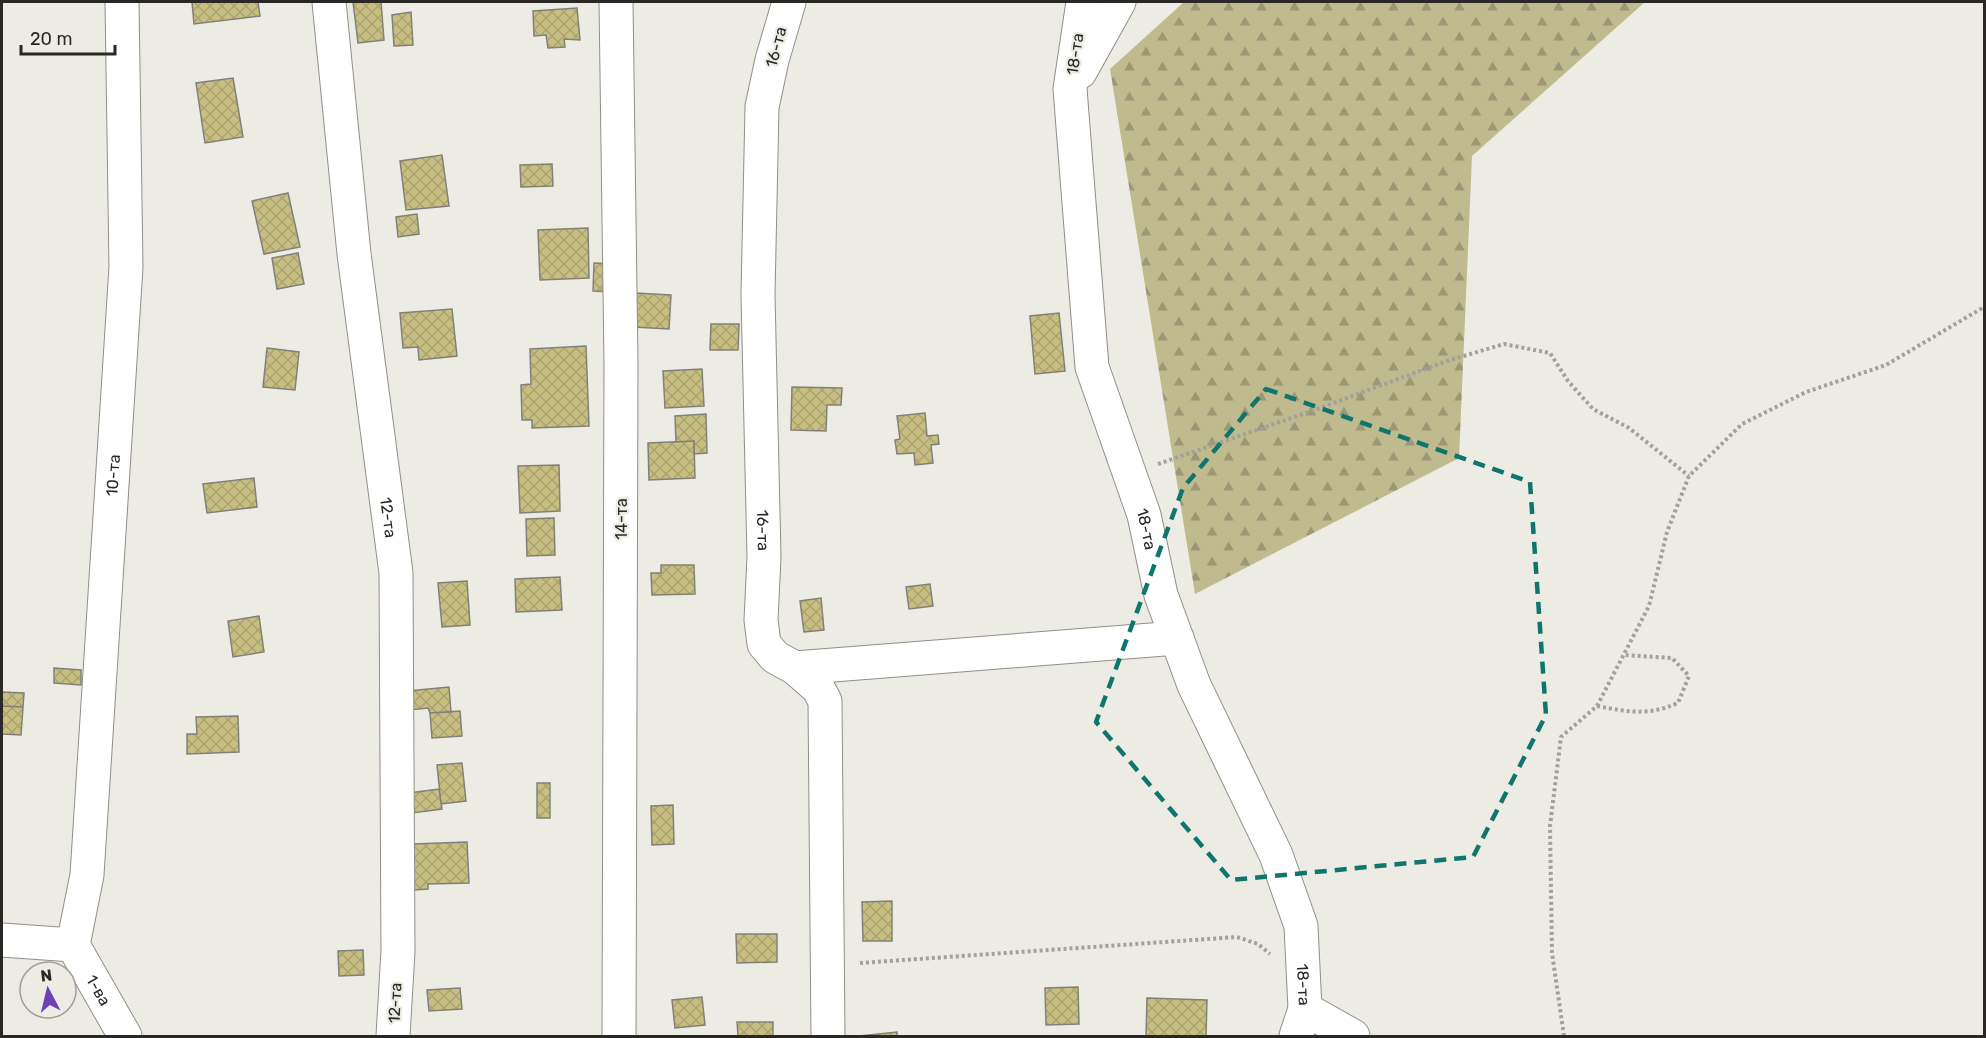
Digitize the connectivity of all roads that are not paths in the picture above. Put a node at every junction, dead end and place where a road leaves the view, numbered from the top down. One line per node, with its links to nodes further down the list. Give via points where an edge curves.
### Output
1 (122, 2): 11 (street, 10-та, via 126,267 87,875)
2 (329, 2): 14 (street, 12-та, via 354,254 396,573 398,951)
3 (616, 2): 15 (street, 14-та, via 621,363)
4 (789, 2): 9 (street, 16-та, via 762,107 759,295 765,557 761,620 764,644 775,657)
5 (1083, 2): 7 (street, 18-та)
6 (1119, 2): 7 (street)
7 (1070, 89): 8 (street, 18-та, via 1092,367 1144,515 1161,595)
8 (1177, 638): 9 (street); 12 (street, 18-та, via 1194,686 1276,855 1301,926)
9 (795, 668): 16 (street, 16-та, via 818,688 825,701)
10 (2, 940): 11 (street)
11 (73, 945): 13 (street, 1-ва)
12 (1302, 1009): 17 (street)
13 (125, 1036)
14 (393, 1036)
15 (619, 1036)
16 (828, 1036)
17 (1353, 1036)

